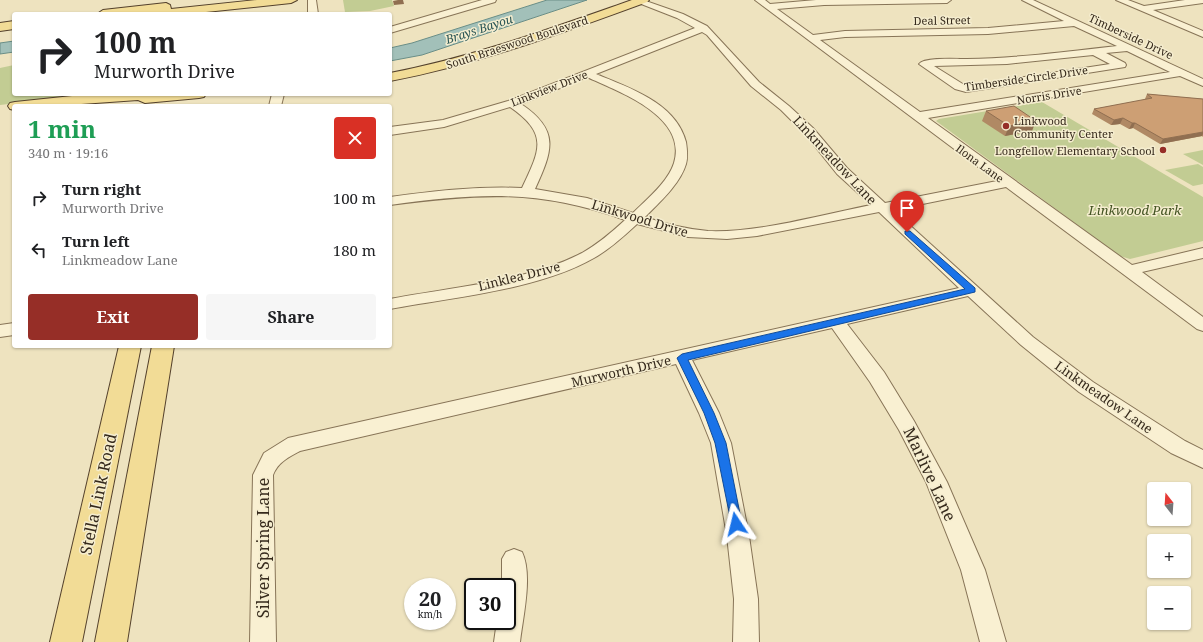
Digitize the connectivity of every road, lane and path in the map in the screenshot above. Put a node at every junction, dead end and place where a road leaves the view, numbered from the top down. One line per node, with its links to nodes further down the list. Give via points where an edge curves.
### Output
1 (241, 0): 12 (main road)
2 (291, 0): 12 (main road)
3 (312, 0): 16 (street)
4 (492, 0): 21 (street)
5 (636, 0): 20 (street, Linkmeadow Lane); 28 (main road, South Braeswood Boulevard, via 452,58); 31 (main road, South Braeswood Boulevard, via 483,55)
6 (947, 0): 10 (street)
7 (1026, 0): 17 (street, Timberside Drive)
8 (1120, 0): 13 (street)
9 (1203, 0): 13 (street)
10 (763, 3): 25 (street, Ilona Lane)
11 (206, 6): 12 (main road); 14 (main road); 15 (main road)
12 (223, 6)
13 (1142, 9): 24 (street)
14 (129, 12)
15 (166, 12)
16 (313, 12)
17 (1074, 23): 25 (street, Deal Street, via 988,31 852,34); 26 (street, Timberside Drive)
18 (12, 25): 19 (main road)
19 (0, 27)
20 (704, 28): 30 (street, Linkview Drive); 44 (street, Linkmeadow Lane, via 755,84 809,131 842,171)
21 (392, 29)
22 (12, 30): 23 (main road)
23 (0, 32)
24 (1203, 34)
25 (810, 38): 39 (street, Ilona Lane)
26 (1133, 50): 27 (street, Timberside Circle Drive); 29 (street, Timberside Drive)
27 (1101, 55): 27 (street, Timberside Circle Drive, via 1122,65 966,89 924,64)
28 (392, 72)
29 (1182, 73): 32 (street, Timberside Drive); 39 (street, Norris Drive)
30 (588, 74): 36 (street, Linkview Drive); 45 (street, Linklea Drive, via 663,114 679,140 680,163 674,174 667,186)
31 (392, 77)
32 (1203, 83)
33 (141, 96): 35 (main road)
34 (189, 97): 35 (main road)
35 (106, 100): 37 (main road); 38 (main road)
36 (512, 103): 40 (street, Linkview Drive, via 444,122); 42 (street, via 537,122 545,136 543,154)
37 (63, 104)
38 (77, 104)
39 (917, 116): 41 (street, Ilona Lane)
40 (392, 131)
41 (1007, 183): 44 (street, Linkwood Drive); 47 (street, Ilona Lane)
42 (527, 191): 43 (street, Linkwood Drive, via 455,192); 45 (street, Linkwood Drive, via 575,199)
43 (392, 201)
44 (879, 207): 45 (street, Linkwood Drive, via 757,232 721,236 677,231); 48 (street, Linkmeadow Lane)
45 (635, 217): 49 (street, Linklea Drive, via 592,253 560,267)
46 (1203, 253): 47 (street)
47 (1127, 271): 51 (street, Ilona Lane)
48 (972, 290): 50 (street, Murworth Drive); 59 (street, Linkmeadow Lane, via 1027,341 1086,387 1178,447)
49 (392, 304)
50 (836, 321): 56 (street, Murworth Drive); 67 (street, Marlive Lane, via 877,377 907,426 936,482 973,570)
51 (1203, 325)
52 (12, 329): 53 (street)
53 (0, 331)
54 (130, 348): 57 (main road, Stella Link Road)
55 (163, 348): 60 (main road)
56 (682, 358): 58 (street, Murworth Drive, via 295,444); 66 (street, via 721,443 738,536 746,600)
57 (118, 402): 60 (main road, via 131,400 139,403 138,419); 62 (main road, Stella Link Road)
58 (272, 457): 64 (street, Silver Spring Lane, via 263,475)
59 (1203, 460)
60 (143, 461): 63 (main road)
61 (514, 559): 65 (street, via 515,580)
62 (66, 642)
63 (111, 642)
64 (263, 642)
65 (507, 642)
66 (746, 642)
67 (993, 642)

